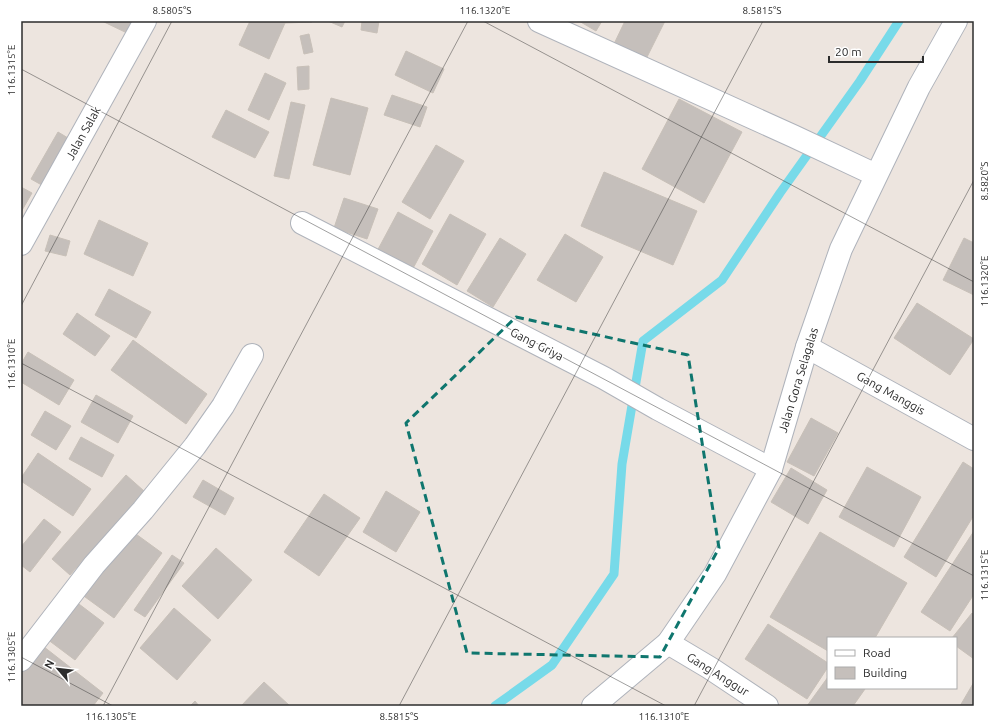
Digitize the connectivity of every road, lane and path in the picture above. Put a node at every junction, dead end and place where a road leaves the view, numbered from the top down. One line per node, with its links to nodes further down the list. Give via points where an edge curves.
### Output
1 (145, 21): 6 (street, Jalan Salak)
2 (539, 21): 4 (street)
3 (956, 21): 4 (street, Jalan Gora Selagalas, via 919,87)
4 (876, 175): 7 (street, Jalan Gora Selagalas, via 841,249)
5 (302, 223): 10 (street, Gang Griya, via 604,378)
6 (21, 244)
7 (807, 347): 9 (street, Gang Manggis); 10 (street, Jalan Gora Selagalas)
8 (252, 355): 12 (street, via 223,406 196,446 94,565)
9 (974, 439)
10 (771, 469): 11 (street, Jalan Gora Selagalas, via 715,574)
11 (668, 643): 13 (street, Jalan Gora Selagalas); 14 (street, Gang Anggur)
12 (21, 660)
13 (593, 706)
14 (767, 706)

